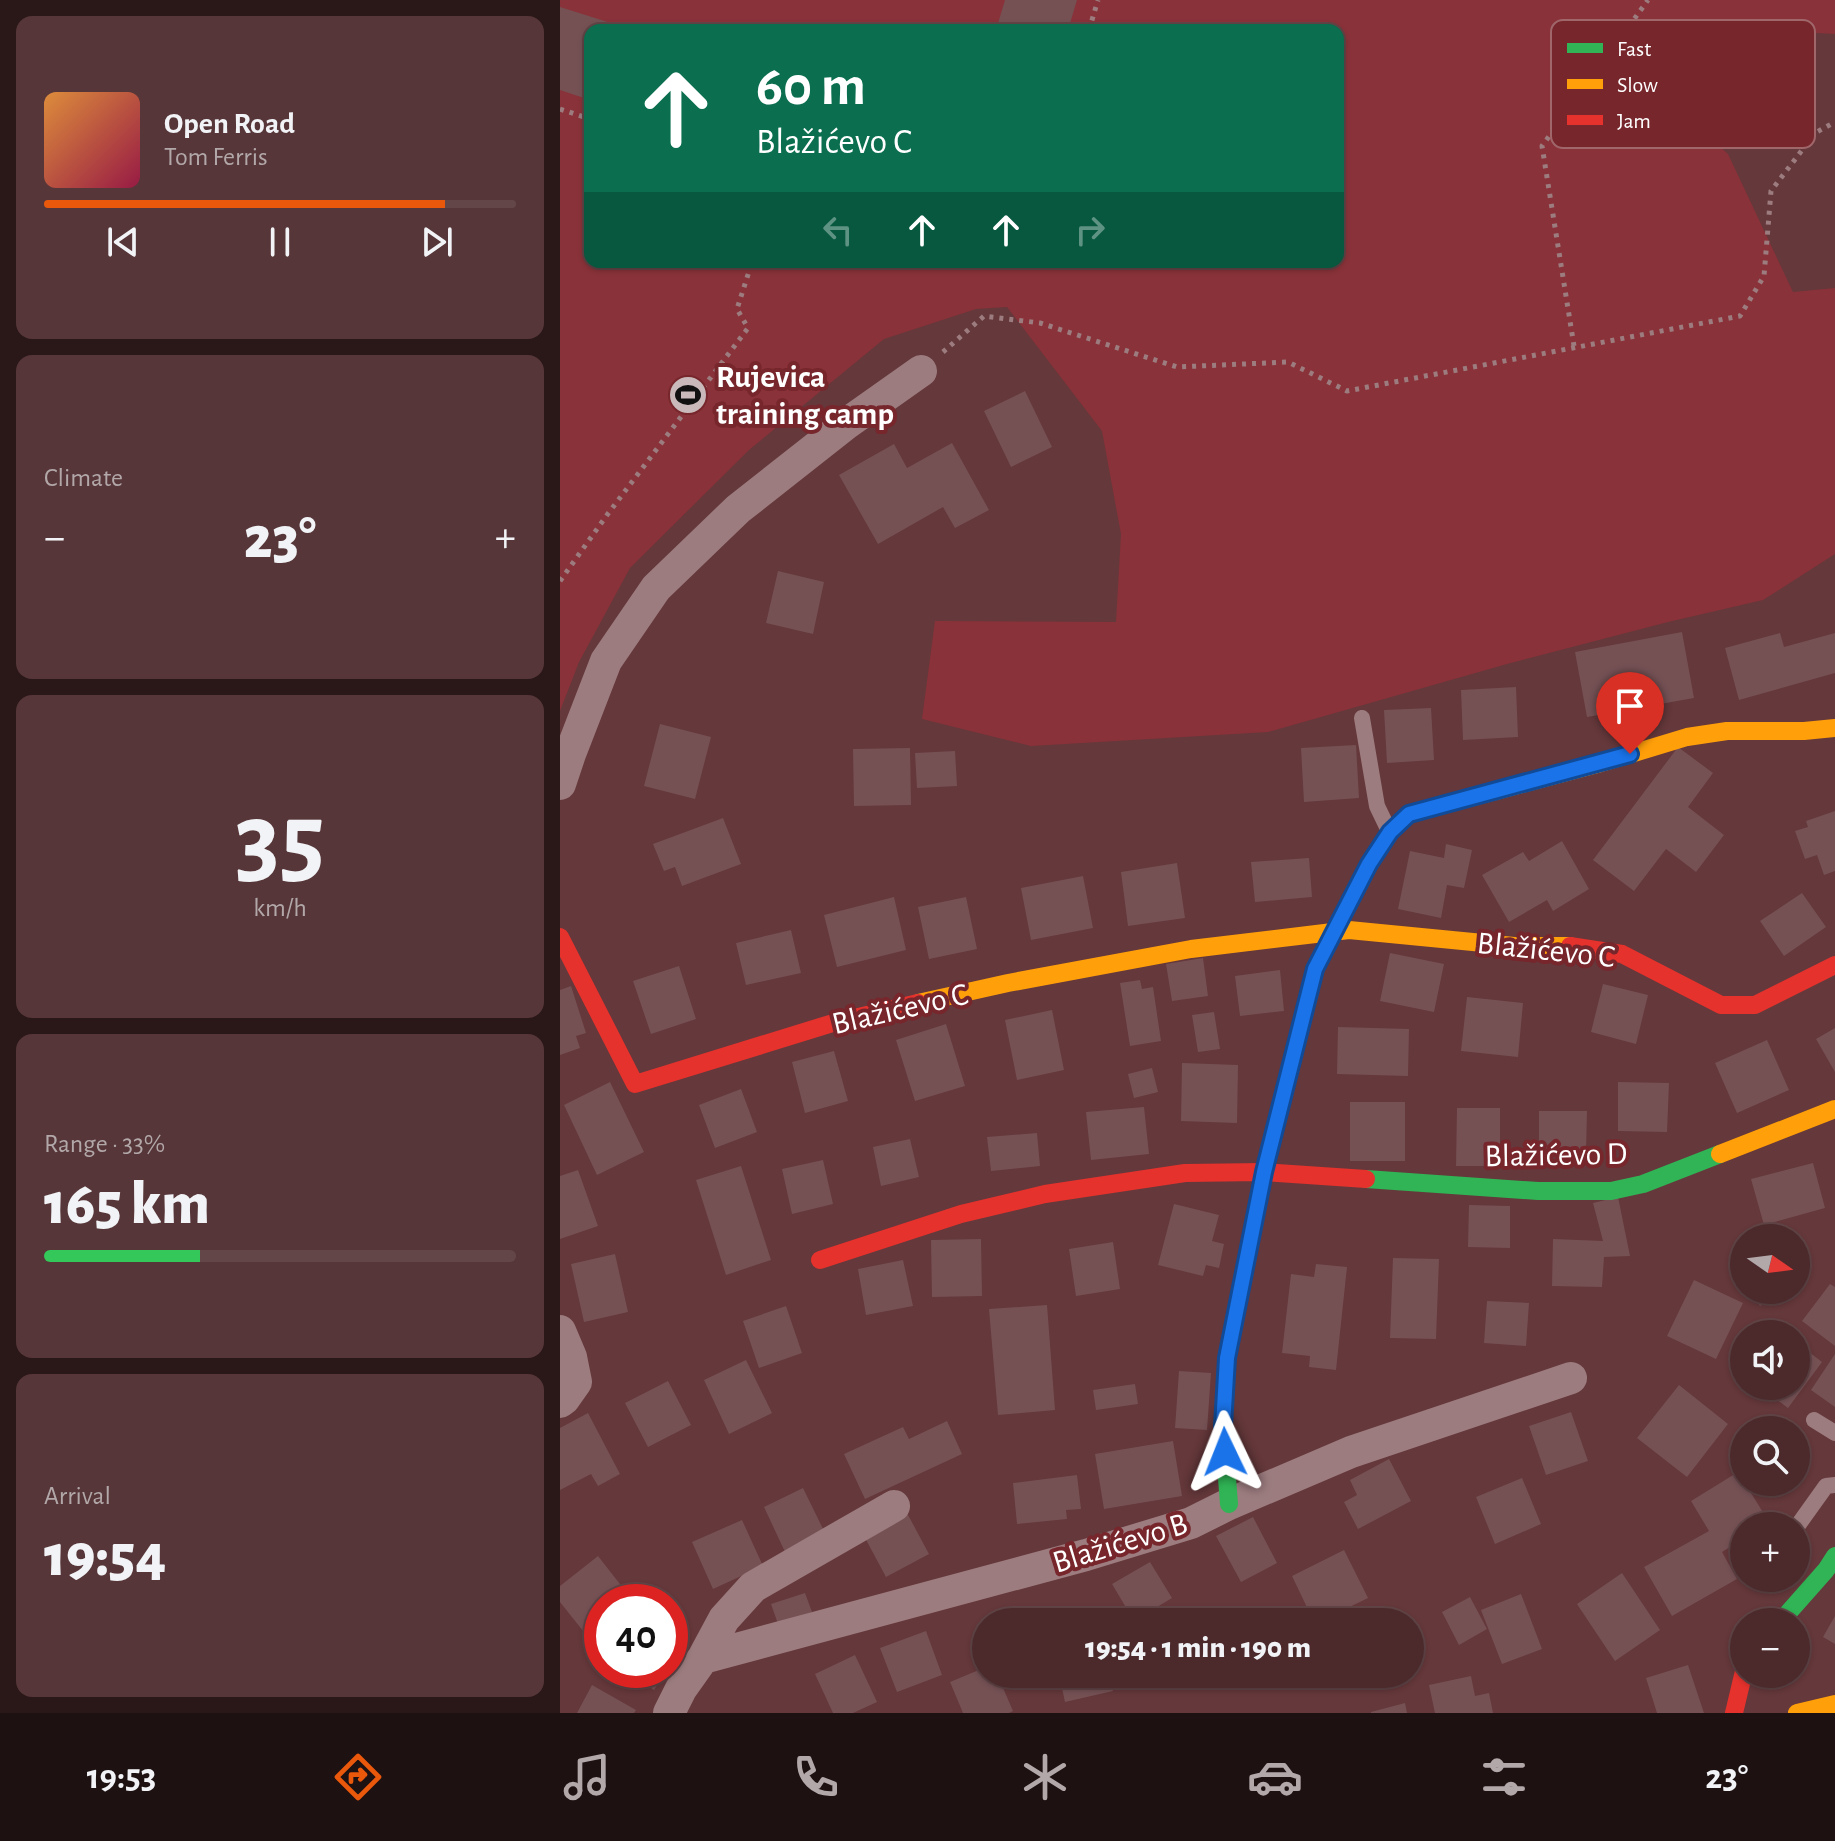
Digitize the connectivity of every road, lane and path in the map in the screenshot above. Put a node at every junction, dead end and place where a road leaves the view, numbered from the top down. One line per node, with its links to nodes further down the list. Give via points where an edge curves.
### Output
1 (1098, 0): 4 (path)
2 (1648, 0): 3 (path)
3 (1633, 20)
4 (1091, 24)
5 (560, 109): 6 (path)
6 (584, 117)
7 (1835, 122): 8 (path)
8 (1815, 133)
9 (1551, 134): 12 (path, via 1542,146)
10 (1804, 148): 12 (path, via 1771,191 1764,276 1740,316)
11 (750, 268): 14 (path, via 737,309 748,328)
12 (1574, 346): 13 (path, via 1347,391 1288,362 1177,367 1040,323 984,316)
13 (921, 371): 17 (street, via 738,509 656,588 606,661)
14 (560, 581)
15 (1362, 718): 18 (lane, via 1377,806)
16 (1835, 728): 18 (street, via 1687,737 1409,814)
17 (560, 784)
18 (1390, 832): 19 (street)
19 (1333, 933): 20 (street, Blažićevo C, via 1191,949 1008,983 833,1023 635,1084); 21 (street, Blažićevo C, via 1349,930 1622,954 1721,1005 1755,1005); 23 (street, via 1315,969)
20 (560, 937)
21 (1835, 965)
22 (1835, 1109): 23 (street, Blažićevo D, via 1643,1184 1611,1191)
23 (1264, 1172): 24 (street, Blažićevo D, via 1185,1173 1045,1194 961,1214); 31 (street, via 1227,1358 1223,1426)
24 (820, 1260)
25 (560, 1331): 27 (street, via 576,1382)
26 (1571, 1378): 31 (street, Blažićevo B, via 1351,1452)
27 (560, 1402)
28 (1814, 1420): 29 (lane)
29 (1835, 1433)
30 (1835, 1485): 33 (lane, via 1826,1486)
31 (1229, 1504): 36 (street, Blažićevo B, via 1191,1523 1086,1555)
32 (894, 1506): 36 (street, via 753,1587 724,1619)
33 (1807, 1512)
34 (1835, 1556): 35 (street)
35 (1792, 1608)
36 (703, 1658): 39 (street)
37 (1740, 1688): 40 (street)
38 (1835, 1704): 41 (street)
39 (669, 1713)
40 (1734, 1713)
41 (1797, 1713)

